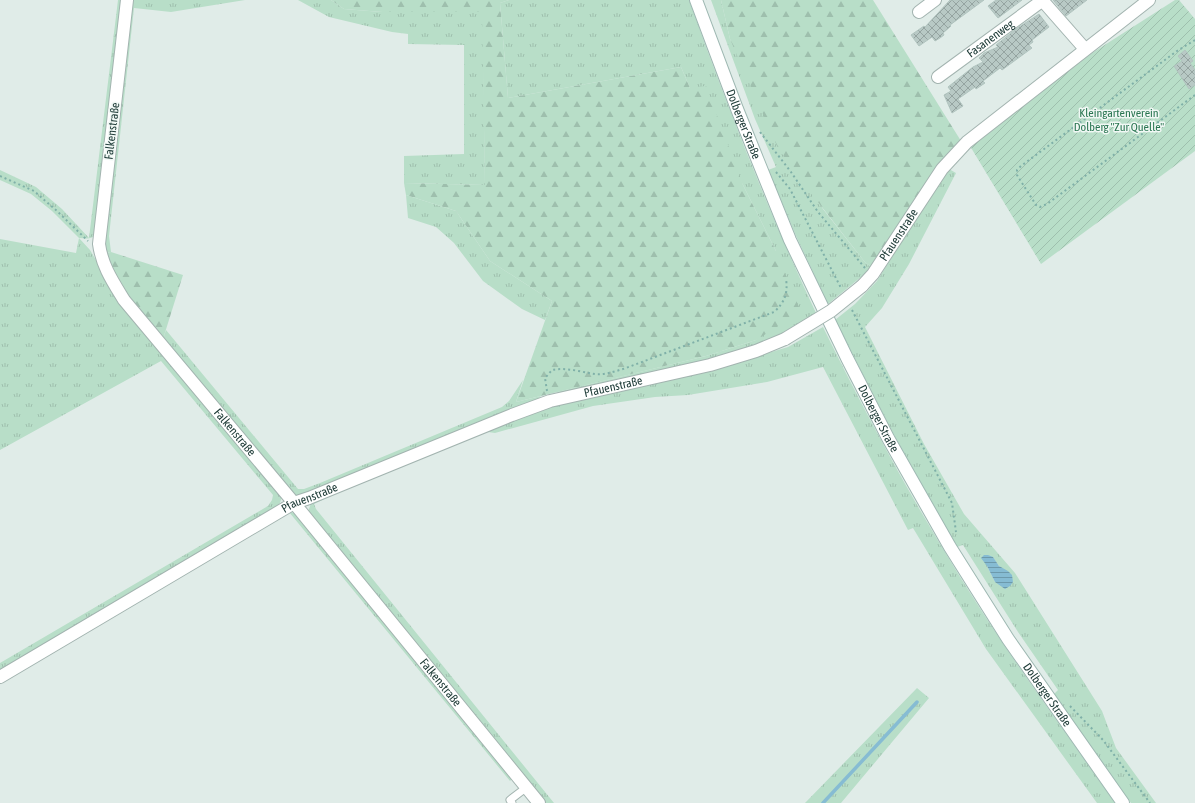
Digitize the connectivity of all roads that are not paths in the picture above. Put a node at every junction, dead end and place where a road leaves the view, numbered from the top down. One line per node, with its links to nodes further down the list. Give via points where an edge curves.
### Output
1 (127, 0): 9 (street, Falkenstraße, via 100,231 100,254 111,280 124,300)
2 (696, 0): 14 (street, Dolberger Straße, via 790,240 888,438 950,547 1008,639)
3 (935, 0): 6 (street)
4 (1043, 0): 7 (street); 8 (street, Fasanenweg)
5 (1149, 0): 7 (street, Pfauenstraße)
6 (918, 12)
7 (1085, 49): 9 (street, Pfauenstraße, bridge, via 967,142 953,156 862,286 831,311 785,339 710,365 550,401)
8 (938, 77)
9 (294, 503): 10 (street, Pfauenstraße); 11 (street, Falkenstraße)
10 (0, 677)
11 (527, 787): 12 (lane, via 510,800); 13 (street, Falkenstraße)
12 (512, 803)
13 (539, 803)
14 (1123, 803)

